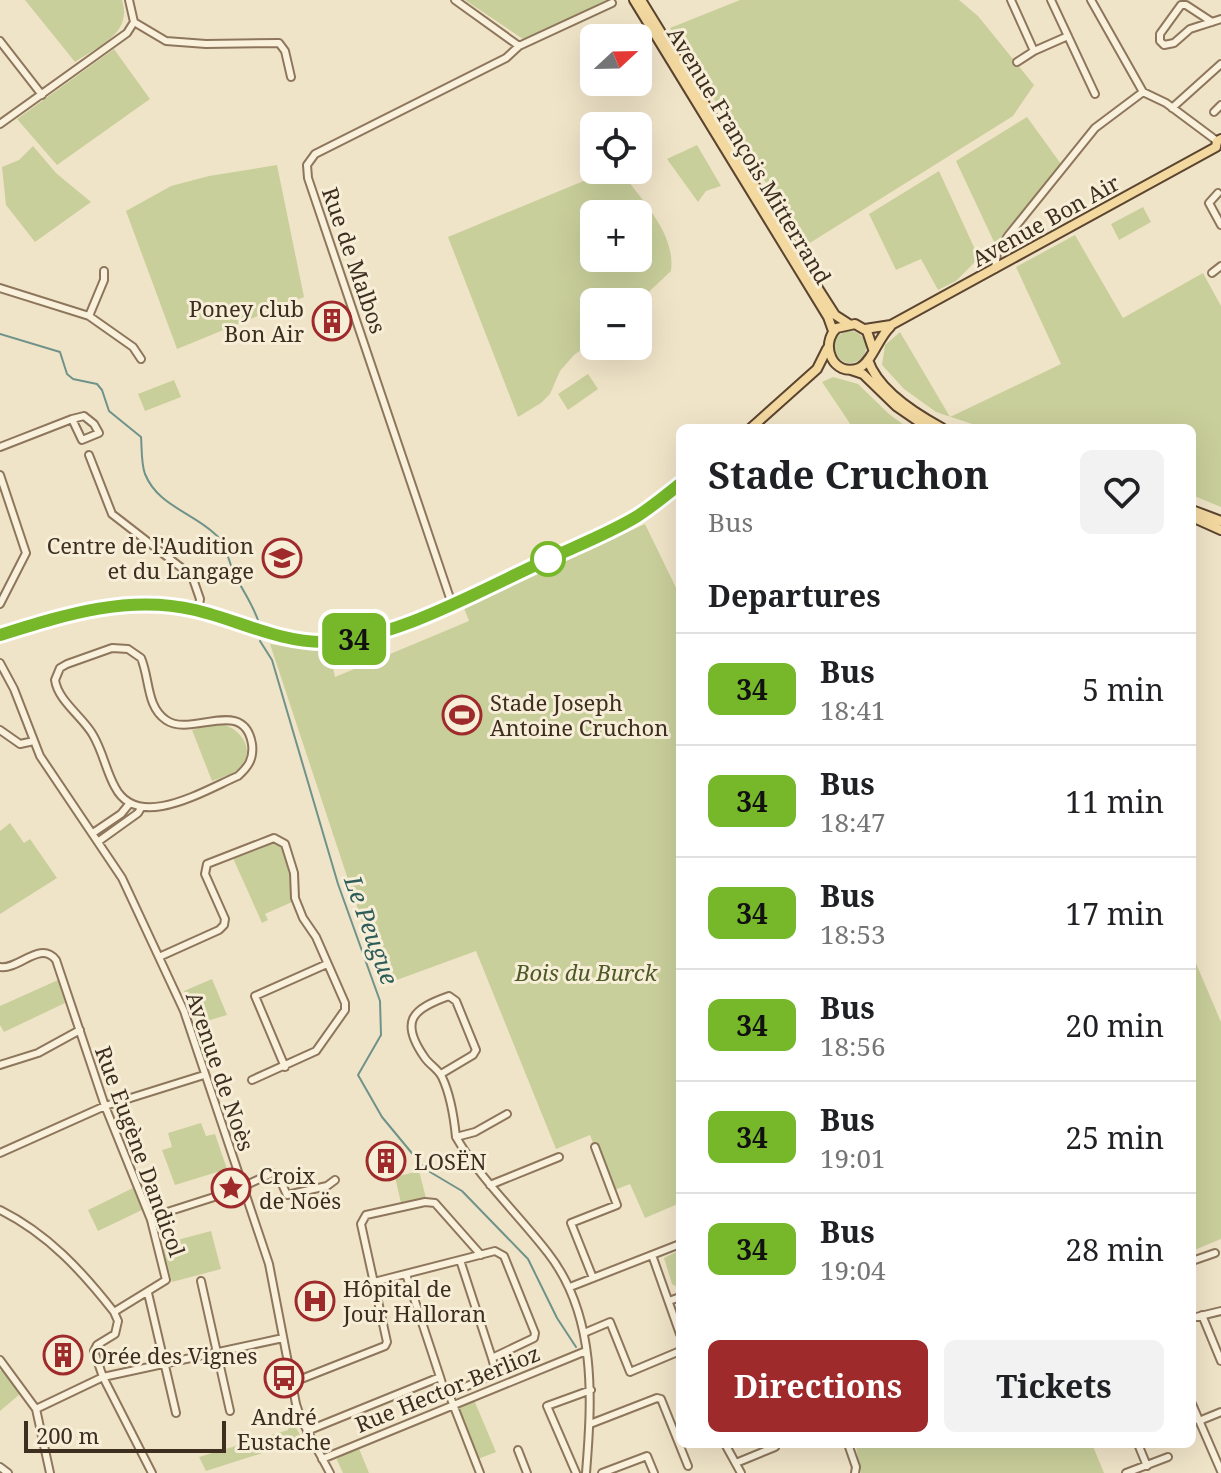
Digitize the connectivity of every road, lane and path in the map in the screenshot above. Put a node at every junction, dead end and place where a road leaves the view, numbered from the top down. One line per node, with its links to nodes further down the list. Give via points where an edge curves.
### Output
1 (129, 0): 10 (street)
2 (455, 0): 14 (street)
3 (634, 0): 40 (main road, Avenue François Mitterrand)
4 (641, 0): 37 (main road, Avenue François Mitterrand, via 835,315)
5 (1011, 0): 15 (street)
6 (1051, 0): 12 (street)
7 (1091, 0): 21 (street)
8 (612, 3): 14 (street, Rue de Malbos)
9 (1221, 19): 11 (street)
10 (134, 22): 20 (street, via 166,41 279,43); 23 (street, via 117,42)
11 (1212, 22): 11 (street, via 1190,29 1174,43 1160,41 1181,5)
12 (1068, 36): 15 (street); 22 (street)
13 (0, 41): 16 (street)
14 (519, 46): 60 (street, Rue de Malbos, via 506,58 315,154 307,165)
15 (1034, 51): 18 (street)
16 (10, 54): 17 (street); 23 (street)
17 (0, 61)
18 (1017, 62)
19 (1221, 64): 25 (street)
20 (291, 77)
21 (1143, 92): 25 (street); 32 (street, via 1095,128 1008,236 997,253)
22 (1095, 94)
23 (42, 95): 27 (street)
24 (1221, 105): 26 (street)
25 (1172, 108): 28 (street)
26 (1214, 112)
27 (0, 124)
28 (1219, 144): 32 (main road, Avenue Bon Air)
29 (1218, 193): 30 (street, via 1209,203)
30 (1221, 225)
31 (1221, 266): 34 (street)
32 (995, 269): 38 (main road, Avenue Bon Air)
33 (104, 271): 36 (street)
34 (1212, 273)
35 (0, 288): 36 (street)
36 (89, 316): 43 (street, via 133,347)
37 (849, 324): 39 (main road); 40 (main road)
38 (891, 325): 39 (main road, Avenue Bon Air); 42 (main road, Avenue Bon Air)
39 (865, 329): 42 (main road)
40 (833, 331): 41 (main road)
41 (827, 348): 45 (main road); 46 (main road)
42 (873, 349): 44 (main road)
43 (141, 359)
44 (868, 360): 45 (main road, via 859,368); 50 (main road, via 902,401)
45 (842, 367): 46 (main road); 49 (main road, via 863,374)
46 (817, 369): 48 (main road)
47 (72, 419): 47 (street, via 82,440 99,433 84,416); 51 (street)
48 (755, 424)
49 (922, 424)
50 (936, 424)
51 (0, 447)
52 (89, 455): 61 (street, via 112,514 192,576)
53 (0, 475): 59 (street, via 26,553)
54 (676, 487): 60 (main road, via 632,520)
55 (1196, 512): 57 (main road)
56 (1196, 519): 58 (main road)
57 (1221, 521)
58 (1221, 530)
59 (0, 604)
60 (452, 604): 61 (main road, via 345,641 290,640)
61 (198, 611): 62 (main road, via 119,604)
62 (0, 635)
63 (0, 663): 65 (street, Avenue de Noès)
64 (0, 730): 65 (street, via 20,744)
65 (34, 741): 68 (street, Avenue de Noès, via 48,771)
66 (130, 803): 67 (street); 67 (street, via 115,789 94,736 60,695 55,680 67,664 112,648 128,649 141,658 153,705 171,724 233,720 251,739 252,760 238,776 169,805); 68 (street)
67 (141, 808): 69 (street)
68 (93, 833): 69 (street, Avenue de Noès)
69 (99, 841): 70 (street, Avenue de Noès)
70 (159, 957): 71 (street, via 224,925 205,874 207,864 274,838 285,844 295,898); 77 (street, Avenue de Noès, via 184,1011)
71 (327, 964): 75 (street, via 345,1010 316,1051); 75 (street, via 255,996)
72 (0, 967): 73 (street, Rue Eugène Dandicol, via 42,952 52,955)
73 (80, 1030): 74 (street); 79 (street, Rue Eugène Dandicol)
74 (0, 1065)
75 (285, 1067): 78 (street)
76 (441, 1074): 76 (street, via 426,1059 411,1023 423,1005 449,996 456,1001 476,1050); 81 (street)
77 (204, 1075): 79 (street); 87 (street, Avenue de Noès)
78 (252, 1080)
79 (105, 1106): 83 (street); 89 (street, Rue Eugène Dandicol)
80 (507, 1114): 81 (street)
81 (456, 1137): 86 (street)
82 (595, 1147): 97 (street, via 617,1205 571,1223)
83 (0, 1153)
84 (559, 1157): 86 (street)
85 (335, 1180): 87 (street, via 293,1195 287,1195 272,1173)
86 (490, 1185): 100 (street)
87 (241, 1187): 89 (street); 110 (street, Avenue de Noès, via 269,1264)
88 (0, 1210): 105 (street, via 62,1251)
89 (151, 1220): 101 (street, Rue Eugène Dandicol, via 166,1280)
90 (676, 1246): 93 (street)
91 (1215, 1253): 95 (street)
92 (481, 1255): 94 (street); 99 (street, via 435,1203 366,1215 361,1224); 114 (street, via 495,1251 504,1256 535,1333 532,1341)
93 (652, 1255): 97 (street); 103 (street)
94 (460, 1260): 96 (street); 114 (street)
95 (1196, 1260)
96 (406, 1274): 99 (street); 119 (street)
97 (593, 1278): 100 (street)
98 (201, 1281): 112 (street)
99 (374, 1282): 120 (street, via 385,1346)
100 (570, 1287): 109 (street)
101 (148, 1293): 105 (street); 117 (street)
102 (676, 1298): 103 (street)
103 (669, 1301): 108 (street)
104 (1221, 1311): 106 (street)
105 (114, 1312): 118 (street, via 115,1334 94,1351)
106 (1202, 1315): 107 (street); 116 (street)
107 (1196, 1317)
108 (676, 1322)
109 (584, 1333): 111 (street); 113 (street, via 610,1322 630,1372)
110 (283, 1338): 112 (street); 120 (street, Avenue de Noès)
111 (586, 1351): 121 (street); 123 (street, Rue Hector Berlioz)
112 (217, 1352): 117 (street); 125 (street)
113 (676, 1353)
114 (492, 1358): 122 (street, via 495,1369 490,1376)
115 (0, 1360): 124 (street)
116 (1221, 1361)
117 (165, 1364): 118 (street); 127 (street)
118 (103, 1377): 124 (street); 148 (street)
119 (440, 1377): 122 (street); 131 (street)
120 (291, 1383): 131 (street, Avenue de Noès)
121 (591, 1390): 130 (street); 152 (street, via 547,1406)
122 (449, 1394): 123 (street)
123 (454, 1405): 140 (street, Rue Hector Berlioz); 150 (street)
124 (36, 1409): 147 (street)
125 (230, 1411)
126 (1221, 1412): 129 (street)
127 (176, 1413)
128 (1196, 1414): 129 (street)
129 (1199, 1421): 145 (street)
130 (590, 1424): 132 (street, via 657,1398); 153 (street)
131 (307, 1431): 140 (street, Avenue de Noès)
132 (676, 1436)
133 (681, 1448): 142 (street)
134 (727, 1448): 141 (street)
135 (770, 1448): 141 (street)
136 (849, 1448): 157 (street)
137 (1140, 1448): 143 (street)
138 (518, 1450): 151 (street)
139 (1168, 1457): 143 (street)
140 (322, 1459): 149 (street, Avenue de Noès)
141 (736, 1463): 156 (street)
142 (688, 1466)
143 (1147, 1466): 158 (street)
144 (0, 1467): 146 (street)
145 (1221, 1471)
146 (8, 1473)
147 (50, 1473)
148 (152, 1473)
149 (330, 1473)
150 (480, 1473)
151 (527, 1473)
152 (576, 1473)
153 (586, 1473)
154 (602, 1473): 155 (street, via 647,1456)
155 (654, 1473)
156 (741, 1473)
157 (855, 1473)
158 (1126, 1473)

